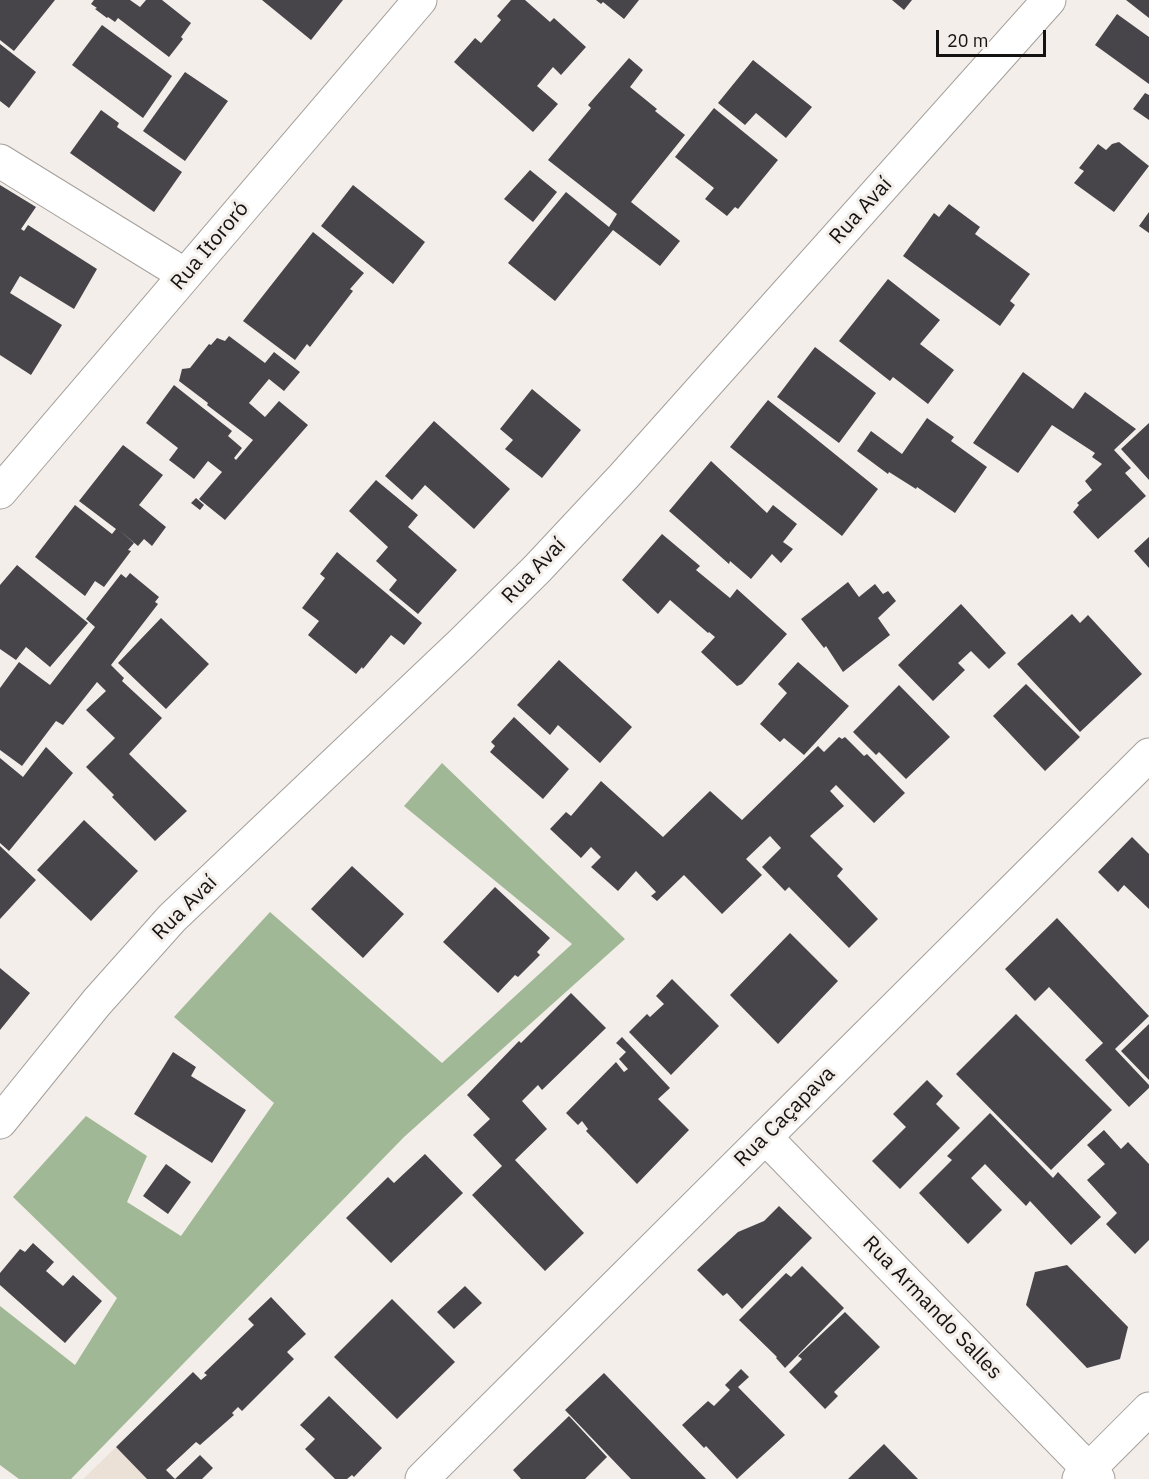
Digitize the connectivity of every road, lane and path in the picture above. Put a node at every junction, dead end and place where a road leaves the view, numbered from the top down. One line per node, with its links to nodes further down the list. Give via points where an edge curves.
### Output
1 (420, 0): 4 (street, Rua Itororó)
2 (1049, 0): 7 (street, Rua Avaí, via 624,476 462,643 172,918 97,1002)
3 (0, 161): 4 (street)
4 (185, 275): 5 (street, Rua Itororó)
5 (0, 492)
6 (1149, 755): 8 (street, Rua Caçapava)
7 (0, 1122)
8 (765, 1137): 10 (street, Rua Armando Salles); 11 (street, Rua Caçapava)
9 (1149, 1409): 10 (street)
10 (1089, 1476)
11 (422, 1479)

